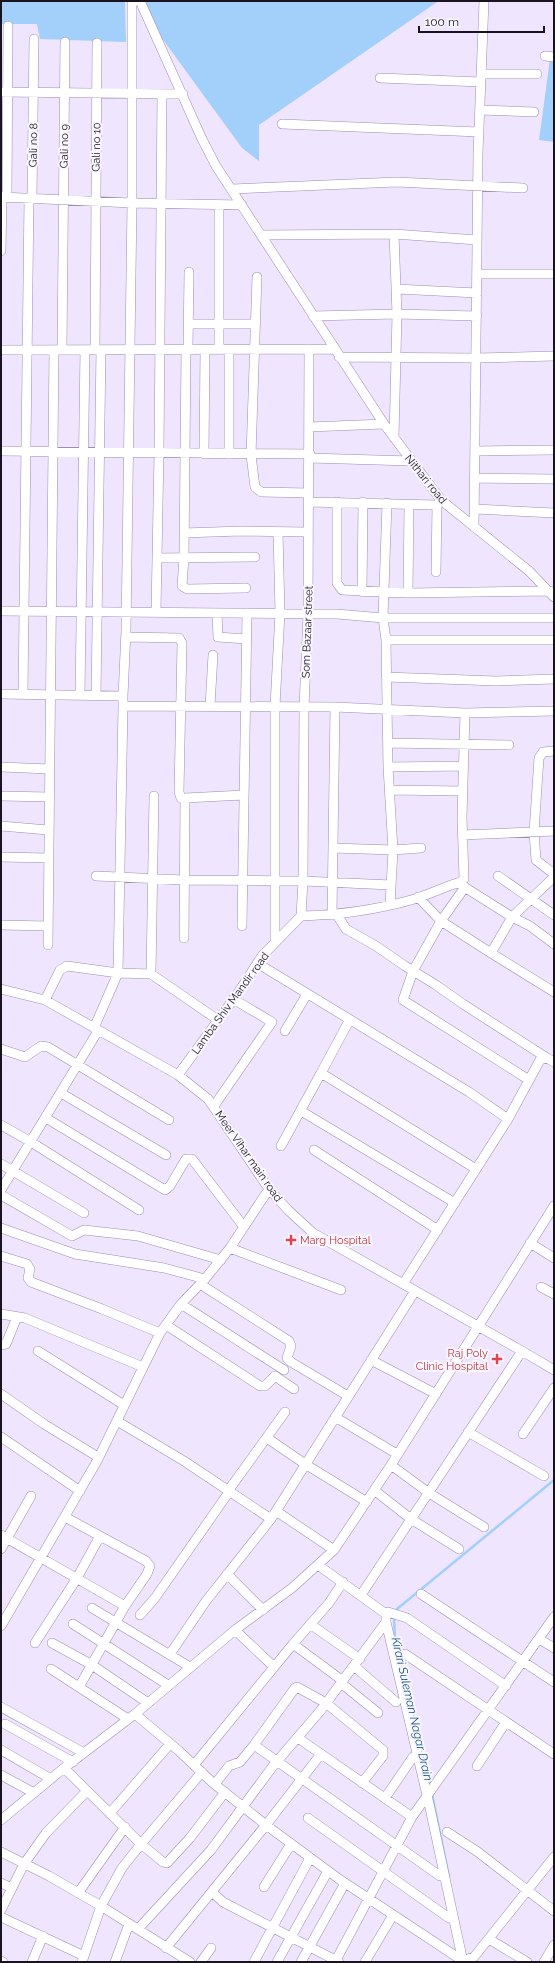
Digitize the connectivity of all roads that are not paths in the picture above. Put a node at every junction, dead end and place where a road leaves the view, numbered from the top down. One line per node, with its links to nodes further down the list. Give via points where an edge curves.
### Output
1 (132, 1): 15 (street)
2 (140, 1): 17 (street, Nithari road)
3 (484, 1): 10 (street)
4 (8, 26): 11 (street)
5 (34, 39): 12 (street, Gali no 8)
6 (65, 42): 13 (street, Gali no 9)
7 (97, 43): 14 (street, Gali no 10)
8 (537, 74): 10 (street)
9 (380, 78): 10 (street)
10 (481, 78): 18 (street)
11 (4, 92): 12 (street); 25 (street)
12 (33, 92): 13 (street); 26 (street, Gali no 8)
13 (65, 93): 14 (street); 27 (street, Gali no 9)
14 (96, 93): 15 (street); 28 (street, Gali no 10)
15 (132, 94): 16 (street); 29 (street)
16 (162, 94): 17 (street); 30 (street)
17 (183, 94): 24 (street, Nithari road, via 202,139)
18 (480, 110): 19 (street); 21 (street)
19 (534, 112)
20 (282, 124): 21 (street)
21 (479, 132): 22 (street)
22 (478, 185): 23 (street); 24 (street, via 397,182); 35 (street)
23 (523, 188)
24 (232, 189): 32 (street, Nithari road)
25 (3, 197): 26 (street); 36 (street)
26 (31, 198): 27 (street); 51 (street, Gali no 8)
27 (64, 199): 28 (street); 52 (street, Gali no 9)
28 (95, 201): 29 (street); 53 (street, Gali no 10)
29 (132, 203): 30 (street); 60 (street)
30 (161, 204): 31 (street); 54 (street)
31 (219, 205): 32 (street); 47 (street)
32 (242, 205): 34 (street, Nithari road)
33 (394, 234): 34 (street); 35 (street); 41 (street)
34 (262, 235): 44 (street, Nithari road)
35 (477, 240): 38 (street)
36 (1, 251)
37 (189, 272): 46 (street)
38 (477, 274): 39 (street); 42 (street)
39 (554, 274)
40 (258, 277): 48 (street)
41 (396, 290): 42 (street); 43 (street)
42 (477, 293): 45 (street)
43 (397, 314): 44 (street); 45 (street); 63 (street)
44 (313, 316): 61 (street, Nithari road)
45 (477, 316): 64 (street)
46 (189, 324): 47 (street); 55 (street)
47 (218, 324): 48 (street); 57 (street)
48 (256, 324): 59 (street)
49 (309, 349): 59 (street); 61 (street); 66 (street, Som Bazaar street)
50 (1, 350): 51 (street)
51 (28, 350): 52 (street); 70 (street, Gali no 8)
52 (58, 350): 53 (street); 71 (street, Gali no 9)
53 (94, 350): 60 (street); 72 (street); 73 (street)
54 (161, 350): 55 (street); 60 (street); 76 (street)
55 (187, 350): 56 (street); 77 (street)
56 (205, 350): 57 (street); 78 (street)
57 (219, 350): 58 (street)
58 (229, 350): 59 (street); 79 (street)
59 (255, 350): 80 (street)
60 (129, 351): 74 (street)
61 (336, 353): 63 (street); 65 (street, Nithari road)
62 (554, 356): 64 (street)
63 (396, 357): 64 (street); 67 (street)
64 (476, 358): 75 (street)
65 (384, 424): 66 (street); 67 (street, Nithari road)
66 (309, 427): 81 (street, Som Bazaar street)
67 (394, 438): 82 (street, Nithari road)
68 (554, 450): 75 (street)
69 (1, 451): 70 (street)
70 (25, 451): 71 (street); 107 (street, Gali no 8)
71 (53, 451): 72 (street); 109 (street, Gali no 9)
72 (84, 451): 73 (street); 110 (street)
73 (100, 451): 74 (street); 111 (street)
74 (128, 451): 76 (street); 108 (street)
75 (476, 451): 83 (street)
76 (160, 452): 77 (street); 98 (street)
77 (184, 453): 78 (street); 94 (street)
78 (204, 454): 79 (street)
79 (229, 454): 80 (street)
80 (251, 455): 81 (street); 85 (street, via 255,487 258,490)
81 (309, 456): 82 (street); 85 (street, Som Bazaar street)
82 (411, 461): 88 (street, Nithari road)
83 (476, 478): 84 (street); 91 (street)
84 (554, 479)
85 (308, 498): 86 (street); 96 (street, Som Bazaar street)
86 (337, 502): 87 (street); 102 (street, via 337,583 342,590)
87 (363, 502): 89 (street); 102 (street)
88 (439, 502): 90 (street); 93 (street, Nithari road); 100 (street)
89 (387, 503): 90 (street); 103 (street)
90 (409, 505): 104 (street)
91 (475, 509): 92 (street); 93 (street)
92 (554, 513)
93 (474, 527): 105 (street, Nithari road, via 529,571)
94 (184, 532): 95 (street); 99 (street)
95 (278, 532): 96 (street); 115 (street)
96 (308, 532): 116 (street, Som Bazaar street)
97 (255, 557): 99 (street)
98 (157, 558): 99 (street); 112 (street)
99 (184, 558): 101 (street, via 181,584 184,588)
100 (436, 572)
101 (246, 588)
102 (362, 592): 103 (street)
103 (383, 593): 104 (street); 117 (street)
104 (408, 593): 105 (street)
105 (552, 594)
106 (1, 611): 107 (street)
107 (23, 611): 109 (street); 127 (street, Gali no 8)
108 (126, 611): 111 (street); 112 (street); 119 (street)
109 (51, 612): 110 (street); 128 (street, Gali no 9)
110 (82, 612): 111 (street); 129 (street)
111 (99, 612): 130 (street)
112 (156, 612): 113 (street)
113 (217, 613): 114 (street); 120 (street, via 218,637)
114 (247, 613): 115 (street); 120 (street)
115 (280, 613): 116 (street); 136 (street)
116 (308, 614): 117 (street); 137 (street, Som Bazaar street)
117 (383, 618): 118 (street); 121 (street)
118 (554, 618)
119 (126, 637): 131 (street); 133 (street, via 181,640)
120 (246, 639): 135 (street)
121 (386, 640): 122 (street); 124 (street)
122 (554, 640)
123 (213, 655): 134 (street)
124 (386, 677): 125 (street, via 496,681); 139 (street)
125 (554, 679)
126 (1, 694): 127 (street)
127 (23, 694): 128 (street)
128 (49, 695): 129 (street); 149 (street, Gali no 9)
129 (80, 695): 130 (street)
130 (96, 696): 131 (street)
131 (123, 696): 132 (street)
132 (123, 706): 133 (street); 170 (street)
133 (181, 706): 134 (street); 156 (street, via 179,792 181,798)
134 (210, 706): 135 (street)
135 (245, 706): 136 (street); 152 (street)
136 (275, 706): 137 (street); 174 (street)
137 (304, 707): 138 (street); 175 (street, Som Bazaar street)
138 (335, 707): 139 (street); 162 (street)
139 (387, 711): 141 (street); 142 (street)
140 (554, 711): 141 (street)
141 (465, 713): 143 (street)
142 (388, 743): 143 (street); 148 (street)
143 (464, 745): 144 (street); 146 (street)
144 (510, 745)
145 (554, 751): 160 (street, via 543,752 539,758)
146 (463, 766): 148 (street); 151 (street)
147 (1, 767): 149 (street)
148 (388, 767): 150 (street)
149 (49, 769): 155 (street, Gali no 9)
150 (390, 790): 151 (street); 164 (street)
151 (462, 791): 161 (street)
152 (244, 795): 156 (street); 173 (street)
153 (1, 796): 155 (street)
154 (154, 796): 171 (street)
155 (48, 798): 158 (street, Gali no 9)
156 (185, 798): 172 (street)
157 (1, 826): 158 (street)
158 (48, 830): 166 (street, Gali no 9)
159 (554, 831): 160 (street)
160 (534, 832): 161 (street); 167 (street, via 536,860)
161 (462, 834): 178 (street, via 465,874)
162 (334, 848): 164 (street); 176 (street)
163 (421, 848): 164 (street)
164 (393, 850): 177 (street)
165 (1, 857): 166 (street)
166 (48, 858): 188 (street, Gali no 9)
167 (554, 875): 180 (street)
168 (96, 876): 170 (street)
169 (498, 876): 180 (street)
170 (121, 877): 171 (street); 197 (street)
171 (153, 879): 172 (street); 198 (street)
172 (184, 880): 173 (street); 190 (street)
173 (243, 881): 174 (street); 189 (street)
174 (274, 881): 175 (street); 191 (street)
175 (303, 881): 176 (street); 184 (street, Som Bazaar street)
176 (332, 884): 177 (street); 183 (street)
177 (391, 885): 181 (street)
178 (462, 885): 179 (street); 185 (street); 186 (street)
179 (418, 897): 181 (street); 186 (street)
180 (531, 898): 182 (street); 185 (street)
181 (390, 905): 183 (street)
182 (554, 914)
183 (334, 915): 184 (street); 196 (street, via 346,929)
184 (301, 916): 191 (street, Lamba Shiv Mandir road)
185 (512, 917): 192 (street, via 530,926); 194 (street)
186 (441, 921): 194 (street); 196 (street)
187 (1, 925): 188 (street)
188 (48, 926): 193 (street, Gali no 9)
189 (242, 926)
190 (184, 938)
191 (275, 942): 195 (street, Lamba Shiv Mandir road)
192 (554, 944)
193 (48, 945)
194 (491, 953): 200 (street)
195 (257, 963): 201 (street); 202 (street, Lamba Shiv Mandir road)
196 (413, 971): 209 (street); 213 (street, via 403,997 404,1002)
197 (118, 972): 198 (street); 203 (street, via 71,965 63,967); 206 (street)
198 (151, 974): 204 (street)
199 (1, 989): 203 (street, Meer Vihar main road)
200 (554, 992)
201 (307, 994): 205 (street); 207 (street)
202 (234, 999): 204 (street, Lamba Shiv Mandir road); 215 (street, via 272,1022)
203 (45, 1000): 206 (street, Meer Vihar main road)
204 (218, 1020): 212 (street, Lamba Shiv Mandir road)
205 (349, 1021): 211 (street); 218 (street, via 469,1092)
206 (96, 1029): 210 (street); 212 (street, Meer Vihar main road)
207 (285, 1031)
208 (1, 1049): 210 (street, via 25,1057 39,1047 45,1046)
209 (550, 1060): 213 (street, via 540,1060)
210 (78, 1065): 214 (street); 219 (street)
211 (321, 1073): 216 (street); 226 (street)
212 (178, 1075): 215 (street, Meer Vihar main road)
213 (529, 1080): 218 (street)
214 (61, 1093): 217 (street); 224 (street)
215 (214, 1106): 228 (street, Meer Vihar main road)
216 (300, 1111): 222 (street); 231 (street)
217 (46, 1118): 221 (street); 235 (street, via 165,1190 186,1159 192,1159)
218 (508, 1119): 226 (street)
219 (169, 1120)
220 (1, 1125): 221 (street)
221 (31, 1142): 227 (street); 233 (street)
222 (281, 1146)
223 (314, 1150): 237 (street)
224 (166, 1156)
225 (1, 1164): 227 (street)
226 (476, 1169): 231 (street)
227 (14, 1170): 229 (street); 234 (street)
228 (269, 1189): 235 (street); 244 (street, Meer Vihar main road, via 313,1233)
229 (1, 1190)
230 (1, 1195): 242 (street, via 72,1236 84,1230 138,1236)
231 (454, 1203): 237 (street)
232 (554, 1206): 238 (street)
233 (139, 1210)
234 (84, 1213)
235 (244, 1227): 239 (street)
236 (1, 1228): 243 (street, via 75,1254 164,1268)
237 (438, 1230): 244 (street)
238 (530, 1243): 241 (street); 253 (street)
239 (230, 1248): 242 (street); 246 (street)
240 (1, 1256): 254 (street, via 27,1264 30,1269 28,1278 31,1282)
241 (554, 1258)
242 (221, 1260): 243 (street)
243 (203, 1282): 249 (street); 266 (street, via 289,1341 291,1346 287,1358 291,1362)
244 (403, 1284): 247 (street, Meer Vihar main road)
245 (541, 1287): 248 (street)
246 (341, 1290)
247 (415, 1291): 253 (street, Meer Vihar main road); 258 (street)
248 (554, 1294)
249 (181, 1304): 252 (street); 260 (street)
250 (1, 1314): 251 (street)
251 (17, 1317): 255 (street, via 6,1344); 259 (street, via 26,1318)
252 (166, 1325): 254 (street); 263 (street, via 260,1386 265,1386 275,1376)
253 (477, 1326): 257 (street, Meer Vihar main road); 265 (street)
254 (160, 1333): 259 (street)
255 (1, 1345)
256 (38, 1351): 267 (street)
257 (522, 1351): 261 (street, Meer Vihar main road); 271 (street)
258 (371, 1360): 265 (street); 266 (street)
259 (143, 1367): 267 (street)
260 (284, 1370)
261 (554, 1370)
262 (554, 1388): 272 (street)
263 (294, 1389)
264 (1, 1394): 276 (street)
265 (436, 1394): 275 (street)
266 (348, 1396): 269 (street)
267 (124, 1405): 270 (street)
268 (285, 1412): 274 (street)
269 (335, 1417): 275 (street); 277 (street)
270 (117, 1420): 276 (street); 282 (street, via 184,1461)
271 (468, 1432): 279 (street); 283 (street)
272 (523, 1434)
273 (1, 1437): 281 (street)
274 (267, 1438): 277 (street); 282 (street)
275 (397, 1454): 278 (street)
276 (98, 1457): 281 (street)
277 (305, 1464): 285 (street); 286 (street)
278 (391, 1465): 280 (street); 283 (street)
279 (544, 1476)
280 (374, 1490): 285 (street); 288 (street)
281 (80, 1491): 287 (street)
282 (228, 1492): 286 (street); 306 (street, via 155,1598)
283 (429, 1493): 288 (street); 289 (street)
284 (31, 1496): 290 (street)
285 (367, 1502): 294 (street)
286 (273, 1515): 294 (street); 297 (street)
287 (65, 1517): 291 (street); 295 (street)
288 (411, 1519): 293 (street); 301 (street)
289 (484, 1527)
290 (4, 1536): 292 (street); 295 (street)
291 (100, 1536): 298 (street); 302 (street, via 149,1564 147,1574)
292 (1, 1549)
293 (458, 1549)
294 (334, 1550): 296 (street)
295 (42, 1557): 298 (street); 312 (street)
296 (318, 1565): 299 (street); 304 (street)
297 (227, 1574): 304 (street); 320 (street)
298 (77, 1578): 302 (street); 315 (street)
299 (343, 1582): 301 (street); 311 (street)
300 (421, 1594): 323 (street)
301 (361, 1595): 309 (street, via 383,1610)
302 (125, 1606): 308 (street)
303 (92, 1608): 308 (street)
304 (263, 1610): 313 (street)
305 (393, 1613): 332 (street, via 447,1645)
306 (140, 1615)
307 (554, 1617): 314 (street)
308 (116, 1622): 317 (street); 320 (street)
309 (386, 1622): 322 (street); 363 (street)
310 (73, 1624): 317 (street)
311 (310, 1624): 318 (street); 322 (street)
312 (1, 1626)
313 (235, 1630): 326 (street); 327 (street)
314 (539, 1639): 319 (street); 323 (street)
315 (35, 1643)
316 (52, 1643): 324 (street)
317 (105, 1644): 324 (street); 331 (street)
318 (294, 1644): 326 (street); 329 (street)
319 (554, 1648)
320 (170, 1654): 327 (street)
321 (405, 1654): 338 (street)
322 (360, 1659): 325 (street)
323 (522, 1662): 330 (street); 332 (street)
324 (92, 1665): 333 (street); 335 (street)
325 (354, 1666): 329 (street); 334 (street)
326 (274, 1667): 353 (street)
327 (190, 1668): 331 (street)
328 (51, 1669): 333 (street)
329 (342, 1682): 336 (street); 339 (street)
330 (554, 1682)
331 (168, 1685): 335 (street)
332 (506, 1686): 338 (street)
333 (79, 1687): 340 (street)
334 (396, 1702)
335 (148, 1703): 340 (street)
336 (326, 1703): 343 (street); 345 (street, via 300,1687 295,1688); 360 (street, via 384,1753)
337 (1, 1707): 347 (street)
338 (488, 1710): 341 (street); 363 (street)
339 (378, 1713)
340 (132, 1717): 344 (street); 347 (street)
341 (506, 1722): 349 (street); 354 (street)
342 (5, 1724): 352 (street)
343 (298, 1738): 348 (street); 351 (street)
344 (170, 1744): 353 (street); 368 (street)
345 (254, 1744): 351 (street); 361 (street, via 240,1762 230,1766)
346 (1, 1750): 359 (street)
347 (84, 1753): 352 (street)
348 (321, 1754): 358 (street); 360 (street)
349 (554, 1754)
350 (413, 1757): 366 (street)
351 (278, 1760): 358 (street); 367 (street)
352 (73, 1762): 355 (street)
353 (194, 1765): 356 (street)
354 (477, 1766)
355 (64, 1768): 359 (street); 362 (street)
356 (202, 1772): 361 (street); 375 (street)
357 (1, 1775): 365 (street)
358 (302, 1778): 372 (street); 377 (street)
359 (51, 1779): 365 (street)
360 (362, 1783): 366 (street)
361 (215, 1784): 364 (street)
362 (87, 1791): 368 (street); 381 (street, via 46,1833)
363 (430, 1791): 369 (street); 411 (street)
364 (225, 1792): 367 (street); 375 (street, via 167,1863)
365 (34, 1794): 371 (street)
366 (385, 1798): 369 (street)
367 (244, 1806): 372 (street); 401 (street, via 211,1850)
368 (110, 1813): 373 (street)
369 (412, 1817): 377 (street)
370 (308, 1818): 383 (street)
371 (1, 1820)
372 (266, 1825): 376 (street); 390 (street)
373 (125, 1828): 375 (street); 391 (street)
374 (447, 1832): 389 (street, via 478,1852)
375 (141, 1844): 393 (street, via 122,1868)
376 (291, 1844): 380 (street); 387 (street)
377 (398, 1845): 383 (street); 384 (street)
378 (1, 1852): 381 (street)
379 (554, 1857): 389 (street)
380 (310, 1858): 382 (street); 400 (street)
381 (24, 1864): 388 (street); 391 (street)
382 (328, 1871): 386 (street); 403 (street)
383 (382, 1871): 392 (street); 398 (street)
384 (440, 1876)
385 (1, 1883): 388 (street)
386 (345, 1883): 392 (street); 406 (street)
387 (264, 1887)
388 (12, 1888): 394 (street)
389 (527, 1891): 395 (street); 404 (street)
390 (212, 1892): 400 (street, via 223,1902); 407 (street)
391 (78, 1893): 393 (street)
392 (369, 1899): 396 (street); 419 (street)
393 (101, 1906): 399 (street); 409 (street)
394 (1, 1910)
395 (554, 1911)
396 (393, 1915): 411 (street); 420 (street)
397 (1, 1917): 402 (street)
398 (449, 1918)
399 (129, 1924): 401 (street); 413 (street)
400 (273, 1928): 403 (street); 416 (street)
401 (138, 1929): 407 (street)
402 (43, 1936): 409 (street); 412 (street)
403 (290, 1937): 406 (street); 417 (street)
404 (489, 1938): 411 (street); 421 (street)
405 (554, 1946): 422 (street)
406 (308, 1947): 418 (street); 419 (street)
407 (166, 1948): 410 (street)
408 (211, 1948): 415 (street)
409 (83, 1959)
410 (177, 1959): 414 (street)
411 (465, 1961)
412 (32, 1962)
413 (115, 1962)
414 (190, 1962)
415 (201, 1962)
416 (254, 1962)
417 (277, 1962)
418 (301, 1962)
419 (336, 1962)
420 (365, 1962)
421 (527, 1962)
422 (544, 1962)

